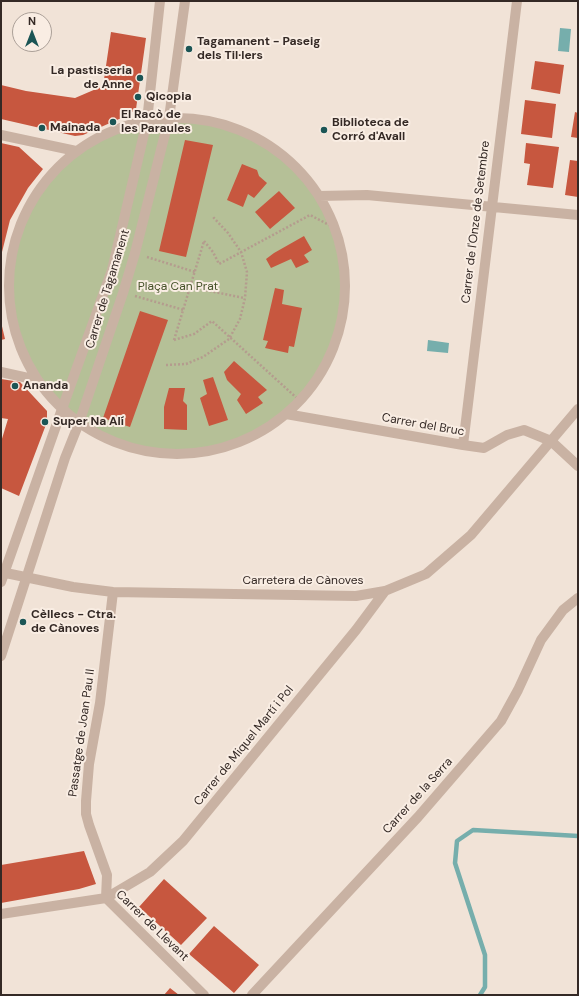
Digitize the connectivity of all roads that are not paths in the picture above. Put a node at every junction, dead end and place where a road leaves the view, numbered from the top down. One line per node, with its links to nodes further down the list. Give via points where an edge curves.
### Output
1 (160, 1): 5 (street, Carrer de Tagamanent)
2 (185, 1): 4 (street, Carrer de Tagamanent)
3 (517, 1): 9 (street, Carrer de l'Onze de Setembre)
4 (168, 118): 5 (street); 8 (street, via 215,122 252,136 285,157); 16 (street, Carrer de Tagamanent, via 135,254)
5 (147, 121): 7 (street, via 122,127); 13 (street, Carrer de Tagamanent, via 112,270)
6 (1, 135): 7 (street)
7 (76, 151): 12 (street, via 40,188 16,236 9,274 10,312 20,348)
8 (319, 196): 9 (street, via 367,195); 15 (street, via 335,228 344,263 342,320 331,355 312,387)
9 (491, 206): 10 (street); 18 (street, Carrer de l'Onze de Setembre)
10 (578, 215)
11 (1, 372): 12 (street)
12 (37, 380): 13 (street)
13 (62, 409): 16 (street); 20 (street, Carrer de Tagamanent)
14 (578, 409): 17 (street, Carretera de Cànoves)
15 (286, 414): 16 (street, via 269,427 231,445 180,454 130,447 104,437); 18 (street, Carrer del Bruc)
16 (79, 423): 21 (street, Carrer de Tagamanent)
17 (551, 441): 18 (street, Carrer del Bruc, via 524,430 507,435 484,448); 19 (street); 22 (street, Carretera de Cànoves, via 471,535 426,574)
18 (463, 445)
19 (578, 466)
20 (2, 576): 21 (street, Carretera de Cànoves)
21 (26, 577): 23 (street, Carretera de Cànoves); 25 (street, Carrer de Tagamanent)
22 (385, 591): 23 (street, Carretera de Cànoves, via 356,596); 26 (street, Carrer de Miquel Martí i Pol, via 183,841 150,872)
23 (113, 592): 26 (street, Passatge de Joan Pau II, via 86,801 89,825 107,875)
24 (578, 598): 29 (street, Carrer de la Serra, via 563,610 541,640 501,721 418,817)
25 (1, 656)
26 (106, 898): 27 (street, Carrer de Llevant); 28 (street, Carrer de Llevant)
27 (1, 914)
28 (204, 995)
29 (252, 995)

